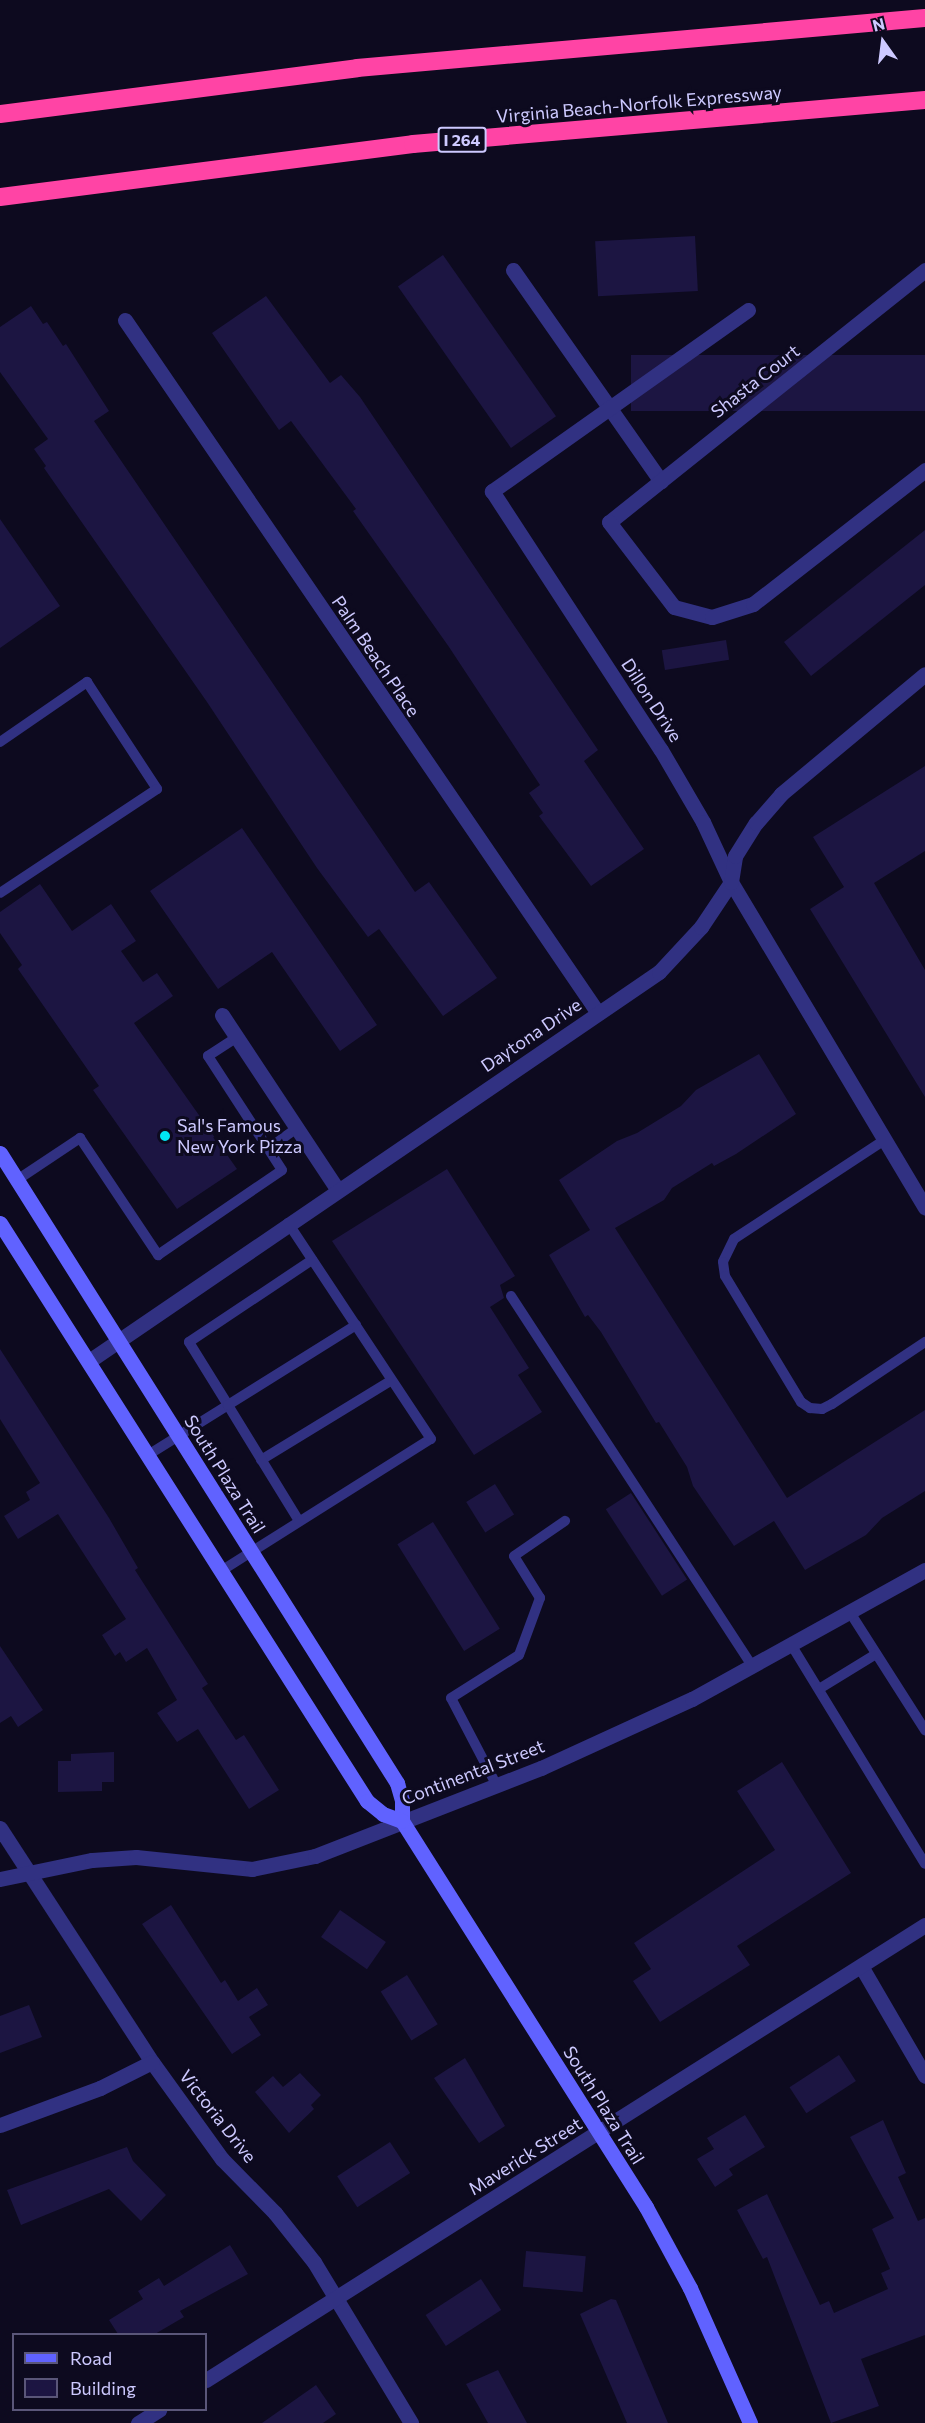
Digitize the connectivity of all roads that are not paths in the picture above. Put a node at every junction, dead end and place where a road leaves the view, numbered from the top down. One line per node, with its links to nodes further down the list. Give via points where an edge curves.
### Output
1 (925, 18): 3 (highway, via 357,68)
2 (925, 100): 4 (highway, Virginia Beach-Norfolk Expressway / I 264, via 412,144)
3 (0, 114)
4 (0, 197)
5 (513, 270): 9 (street)
6 (925, 270): 11 (street, Shasta Court)
7 (748, 310): 9 (street, Dillon Drive)
8 (125, 320): 16 (street, Palm Beach Place)
9 (611, 410): 11 (street); 14 (street, Dillon Drive, via 492,491 661,750 703,822)
10 (925, 470): 11 (street, Shasta Court, via 753,604 712,617 674,607 609,522)
11 (661, 481)
12 (925, 675): 14 (street, Daytona Drive, via 781,794 735,856)
13 (0, 742): 15 (lane, via 87,682 157,789)
14 (731, 882): 16 (street, Daytona Drive, via 680,954); 20 (street, Dillon Drive)
15 (0, 893)
16 (598, 1013): 24 (street, Daytona Drive)
17 (222, 1015): 18 (street)
18 (236, 1038): 19 (street); 21 (lane, via 208,1056)
19 (296, 1129): 21 (lane); 24 (street)
20 (883, 1141): 25 (street, Dillon Drive); 32 (lane, via 734,1239 723,1262 725,1276 801,1402 810,1408 822,1409 832,1404)
21 (268, 1149): 23 (lane, via 282,1170 158,1255 80,1138)
22 (0, 1154): 23 (main road, South Plaza Trail)
23 (17, 1180): 31 (main road, South Plaza Trail)
24 (337, 1190): 27 (street, Daytona Drive)
25 (925, 1208)
26 (0, 1223): 33 (main road)
27 (288, 1223): 28 (lane); 31 (street, Daytona Drive)
28 (312, 1260): 30 (lane); 35 (lane, via 189,1342)
29 (512, 1296): 47 (lane)
30 (356, 1325): 34 (lane); 35 (lane)
31 (118, 1341): 33 (street, Daytona Drive); 36 (main road, South Plaza Trail)
32 (925, 1342)
33 (89, 1361): 37 (main road)
34 (392, 1380): 38 (lane); 39 (lane, via 431,1439)
35 (228, 1405): 36 (lane); 38 (lane)
36 (178, 1436): 37 (lane); 41 (main road, South Plaza Trail)
37 (148, 1455): 43 (main road)
38 (261, 1460): 39 (lane)
39 (299, 1521): 41 (lane)
40 (565, 1521): 50 (lane, via 514,1556 540,1598 519,1655 451,1698)
41 (251, 1552): 43 (lane); 51 (main road, South Plaza Trail, via 397,1783)
42 (925, 1570): 44 (street, Continental Street)
43 (221, 1571): 51 (main road, via 367,1801 383,1814)
44 (851, 1614): 45 (street, Continental Street); 46 (lane)
45 (792, 1646): 47 (street, Continental Street); 48 (lane)
46 (876, 1654): 48 (lane); 49 (lane)
47 (753, 1667): 50 (street, Continental Street)
48 (819, 1689): 53 (lane)
49 (925, 1730)
50 (497, 1786): 51 (street, Continental Street)
51 (402, 1821): 54 (street, Continental Street, via 284,1865 252,1869 136,1857 92,1860); 61 (main road, South Plaza Trail)
52 (0, 1828): 54 (street, Victoria Drive)
53 (924, 1860)
54 (29, 1873): 55 (street, Continental Street); 58 (street, Victoria Drive)
55 (0, 1879)
56 (925, 1925): 57 (street, Maverick Street)
57 (861, 1966): 59 (street); 61 (street, Maverick Street)
58 (152, 2062): 60 (street, via 100,2088); 62 (street, Victoria Drive, via 222,2159 275,2213 314,2262)
59 (925, 2076)
60 (0, 2125)
61 (598, 2132): 62 (street, Maverick Street); 67 (main road, South Plaza Trail, via 690,2288)
62 (336, 2298): 63 (street, Maverick Street); 66 (street, Victoria Drive)
63 (207, 2379)
64 (156, 2411): 65 (street)
65 (138, 2423)
66 (411, 2423)
67 (750, 2423)

